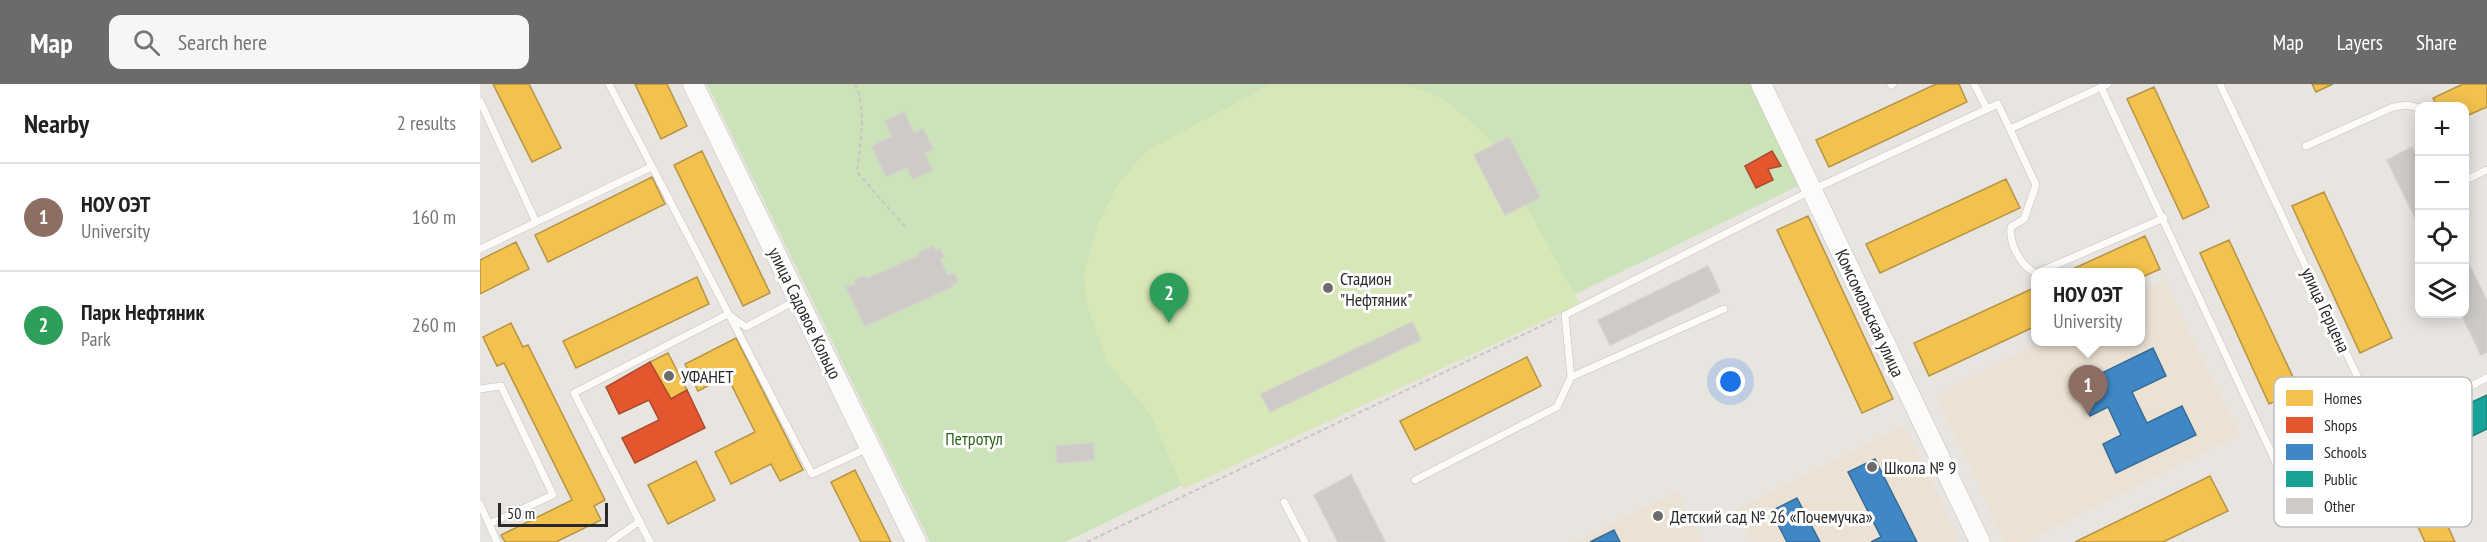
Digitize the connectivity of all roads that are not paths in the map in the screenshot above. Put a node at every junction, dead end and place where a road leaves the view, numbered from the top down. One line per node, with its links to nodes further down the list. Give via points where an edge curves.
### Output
1 (609, 84): 12 (lane)
2 (693, 84): 21 (main road, улица Садовое Кольцо)
3 (1761, 84): 15 (main road, Комсомольская улица)
4 (1974, 84): 9 (lane)
5 (2220, 84): 25 (lane, улица Герцена)
6 (2105, 86): 10 (lane); 16 (lane)
7 (480, 102): 17 (lane)
8 (2415, 107): 11 (lane, via 2392,107)
9 (1987, 109): 10 (lane, via 1998,104); 15 (lane)
10 (2010, 129): 20 (lane, via 2036,185 2024,219 2011,227 2009,238 2026,269)
11 (2306, 146)
12 (651, 167): 17 (lane); 23 (lane)
13 (2487, 170): 14 (lane)
14 (2469, 178)
15 (1812, 190): 24 (lane, via 1565,315); 41 (main road, Комсомольская улица)
16 (2164, 218): 19 (lane); 30 (lane)
17 (536, 222): 18 (lane)
18 (480, 249)
19 (2049, 268)
20 (2031, 271)
21 (798, 300): 23 (lane, via 746,327); 29 (main road, улица Садовое Кольцо)
22 (1724, 309): 24 (lane)
23 (728, 314): 29 (lane, via 813,474); 34 (lane, via 574,393)
24 (1571, 377): 31 (lane, via 1557,407)
25 (2358, 377)
26 (2487, 378): 27 (lane)
27 (2472, 385)
28 (480, 389): 35 (lane, via 501,386 553,495)
29 (870, 447): 39 (main road, улица Садовое Кольцо)
30 (2274, 458)
31 (1415, 480)
32 (1284, 502): 40 (lane)
33 (480, 504): 35 (lane)
34 (640, 521): 37 (lane); 38 (lane)
35 (489, 524): 36 (lane)
36 (497, 542)
37 (610, 542)
38 (650, 542)
39 (916, 542)
40 (1305, 542)
41 (1980, 542)

